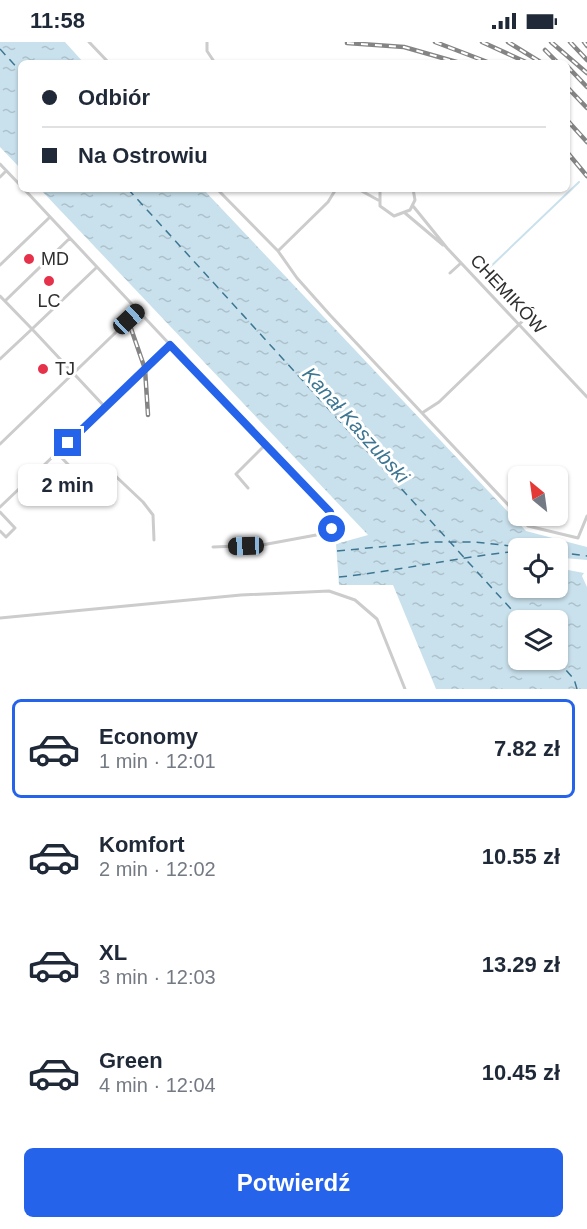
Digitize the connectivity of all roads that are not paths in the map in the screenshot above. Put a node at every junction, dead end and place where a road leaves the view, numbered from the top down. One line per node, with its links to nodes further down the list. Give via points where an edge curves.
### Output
1 (89, 42): 3 (lane)
2 (207, 42): 4 (lane)
3 (106, 60)
4 (212, 60)
5 (0, 164): 6 (lane)
6 (6, 171): 7 (lane); 8 (lane)
7 (0, 177)
8 (18, 184)
9 (26, 192): 18 (lane)
10 (220, 192): 21 (lane)
11 (334, 192): 21 (lane)
12 (363, 192): 15 (lane)
13 (379, 192): 15 (lane)
14 (413, 192): 16 (lane)
15 (378, 200): 17 (lane, via 388,214)
16 (413, 206): 17 (lane); 20 (lane, CHEMIKÓW)
17 (405, 213): 20 (lane)
18 (50, 217): 19 (lane); 23 (lane)
19 (70, 238): 24 (lane); 27 (lane)
20 (447, 248): 22 (lane, CHEMIKÓW)
21 (278, 252): 37 (lane, via 330,315)
22 (461, 263): 25 (lane); 30 (lane, CHEMIKÓW)
23 (0, 265)
24 (98, 267): 29 (lane); 31 (lane)
25 (450, 273)
26 (0, 296): 27 (lane)
27 (5, 301): 31 (lane)
28 (535, 309): 30 (lane)
29 (139, 310): 32 (lane); 34 (lane)
30 (518, 325): 35 (lane, CHEMIKÓW); 37 (lane, via 439,402)
31 (32, 329): 33 (lane); 34 (lane)
32 (170, 345): 36 (lane); 39 (lane)
33 (0, 359)
34 (73, 373): 36 (lane); 38 (lane)
35 (587, 397)
36 (105, 407): 40 (lane)
37 (422, 412): 43 (lane, via 528,526 578,538)
38 (0, 444)
39 (266, 445): 41 (lane, via 236,474); 46 (lane, via 330,512 332,529 262,546)
40 (57, 453): 42 (lane); 45 (lane, via 88,485 107,468 153,515)
41 (248, 488)
42 (0, 510): 44 (lane, via 15,528 6,537)
43 (587, 516)
44 (0, 531)
45 (154, 540)
46 (213, 547)
47 (0, 618): 48 (lane, via 241,595 329,591 355,600 377,619)
48 (405, 689)

